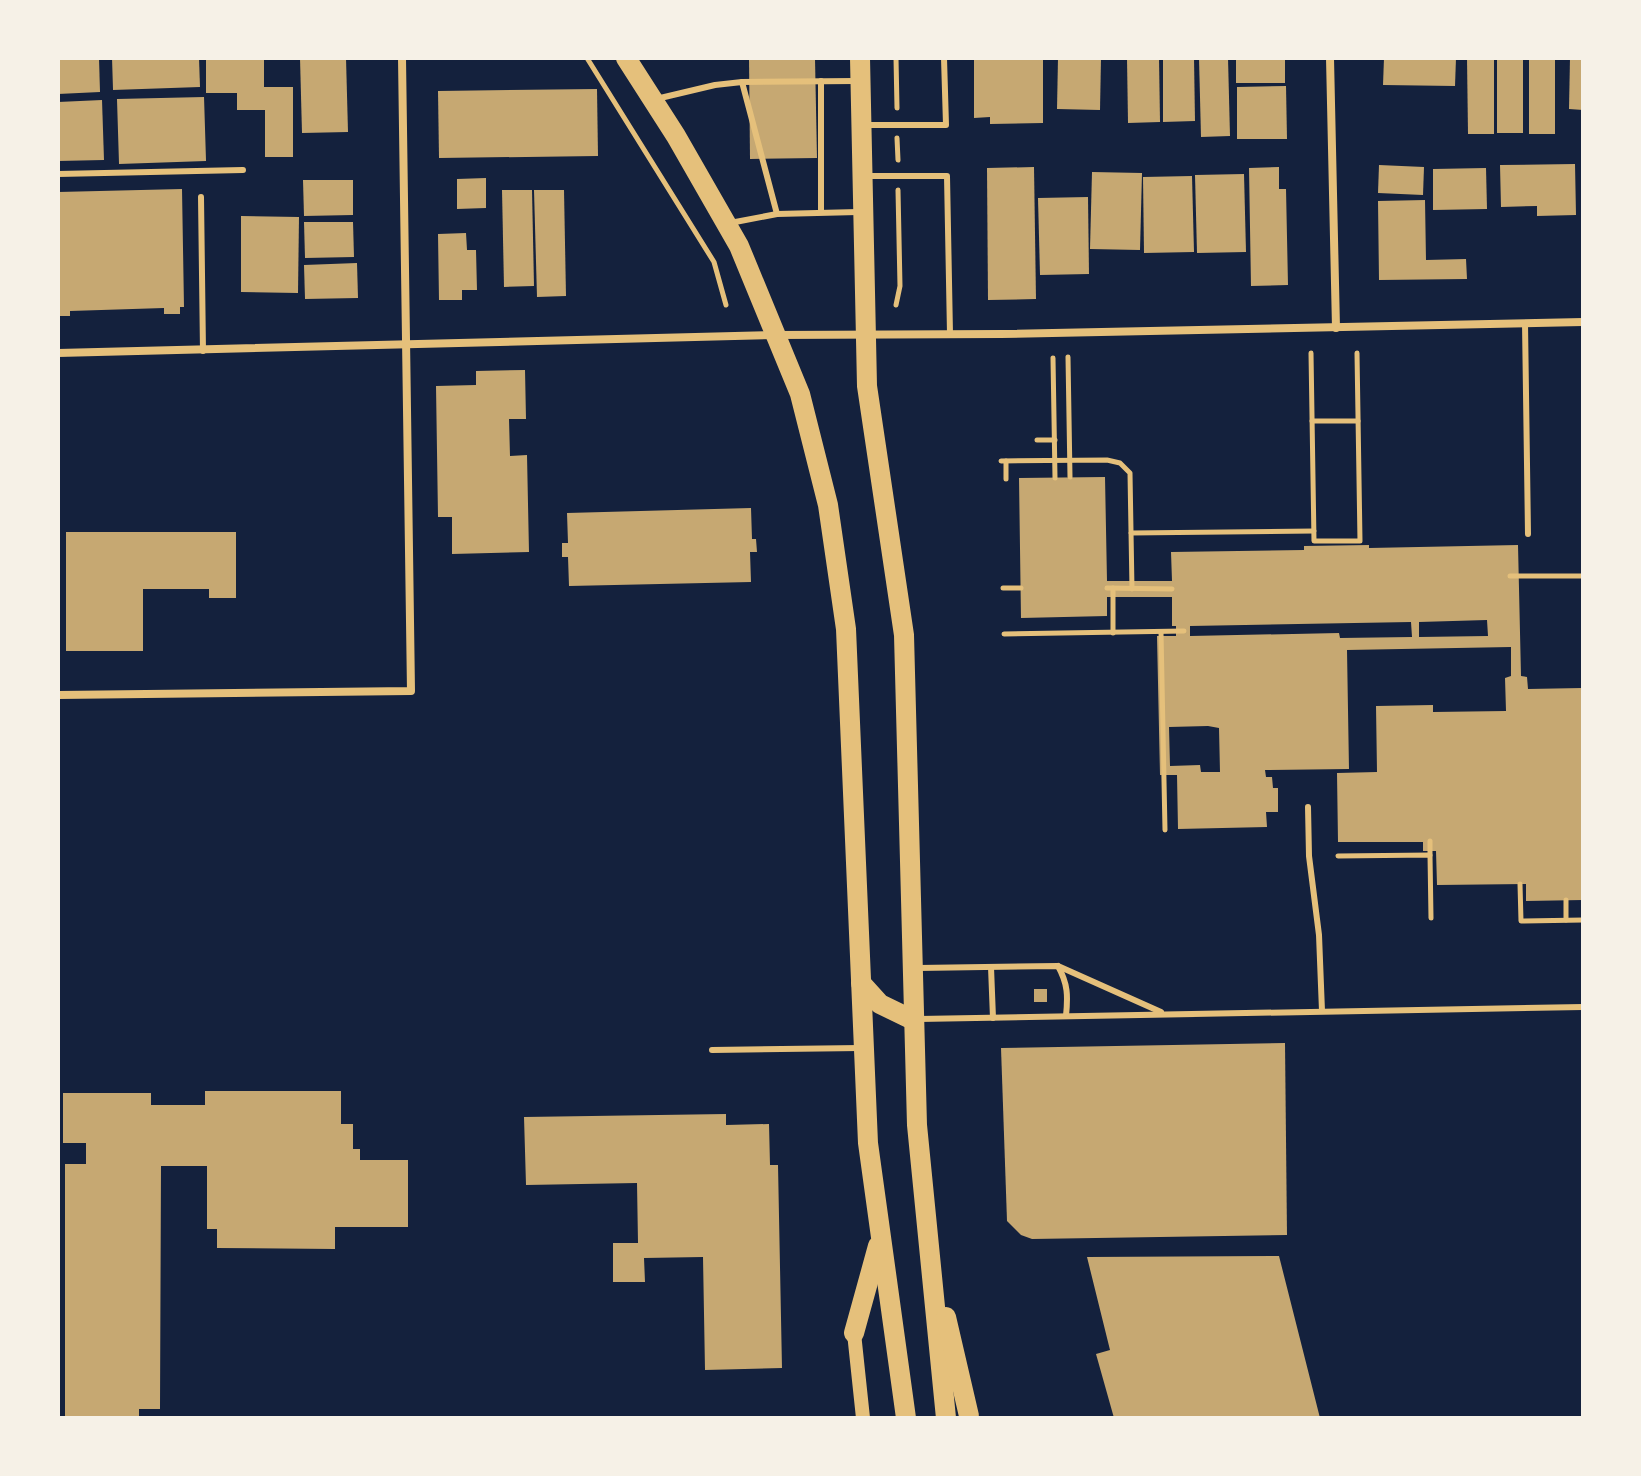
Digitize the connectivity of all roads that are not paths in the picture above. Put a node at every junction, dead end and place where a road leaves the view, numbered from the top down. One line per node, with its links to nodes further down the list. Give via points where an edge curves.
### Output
1 (402, 58): 25 (street)
2 (626, 58): 9 (main road)
3 (860, 58): 7 (main road)
4 (944, 58): 10 (lane, via 946,125)
5 (1330, 58): 21 (street)
6 (821, 81): 7 (lane); 8 (lane); 16 (lane)
7 (860, 81): 10 (main road)
8 (742, 82): 9 (lane); 17 (lane)
9 (653, 99): 18 (main road)
10 (861, 125): 13 (main road)
11 (243, 170): 12 (lane)
12 (58, 174)
13 (862, 176): 15 (main road); 23 (lane, via 947,176)
14 (201, 197): 26 (lane)
15 (862, 211): 16 (lane); 22 (main road)
16 (821, 212): 17 (lane)
17 (777, 214): 18 (lane)
18 (727, 224): 24 (main road)
19 (1583, 322): 20 (street)
20 (1525, 323): 21 (street); 28 (lane)
21 (1336, 328): 23 (street)
22 (865, 334): 23 (street); 24 (street); 33 (main road, via 873,438 904,635)
23 (950, 334)
24 (776, 335): 25 (street); 34 (main road, via 800,394 825,492 846,629)
25 (405, 345): 26 (street); 29 (street, via 411,691)
26 (203, 351): 27 (street)
27 (58, 353)
28 (1528, 534)
29 (58, 695)
30 (1308, 807): 36 (lane)
31 (1058, 966): 32 (lane); 37 (lane); 38 (lane, via 1066,980)
32 (991, 967): 33 (lane); 39 (lane)
33 (912, 969): 40 (main road)
34 (861, 983): 40 (main road, via 880,1004); 41 (main road)
35 (1583, 1007): 36 (lane)
36 (1322, 1011): 37 (lane)
37 (1165, 1014): 38 (lane)
38 (1066, 1016): 39 (lane)
39 (993, 1018): 40 (lane)
40 (913, 1020): 44 (main road)
41 (863, 1048): 42 (lane); 43 (main road)
42 (712, 1050)
43 (880, 1238): 45 (main road); 48 (main road)
44 (927, 1240): 46 (main road); 49 (main road)
45 (854, 1333): 47 (street)
46 (970, 1417)
47 (863, 1418)
48 (906, 1418)
49 (946, 1418)

